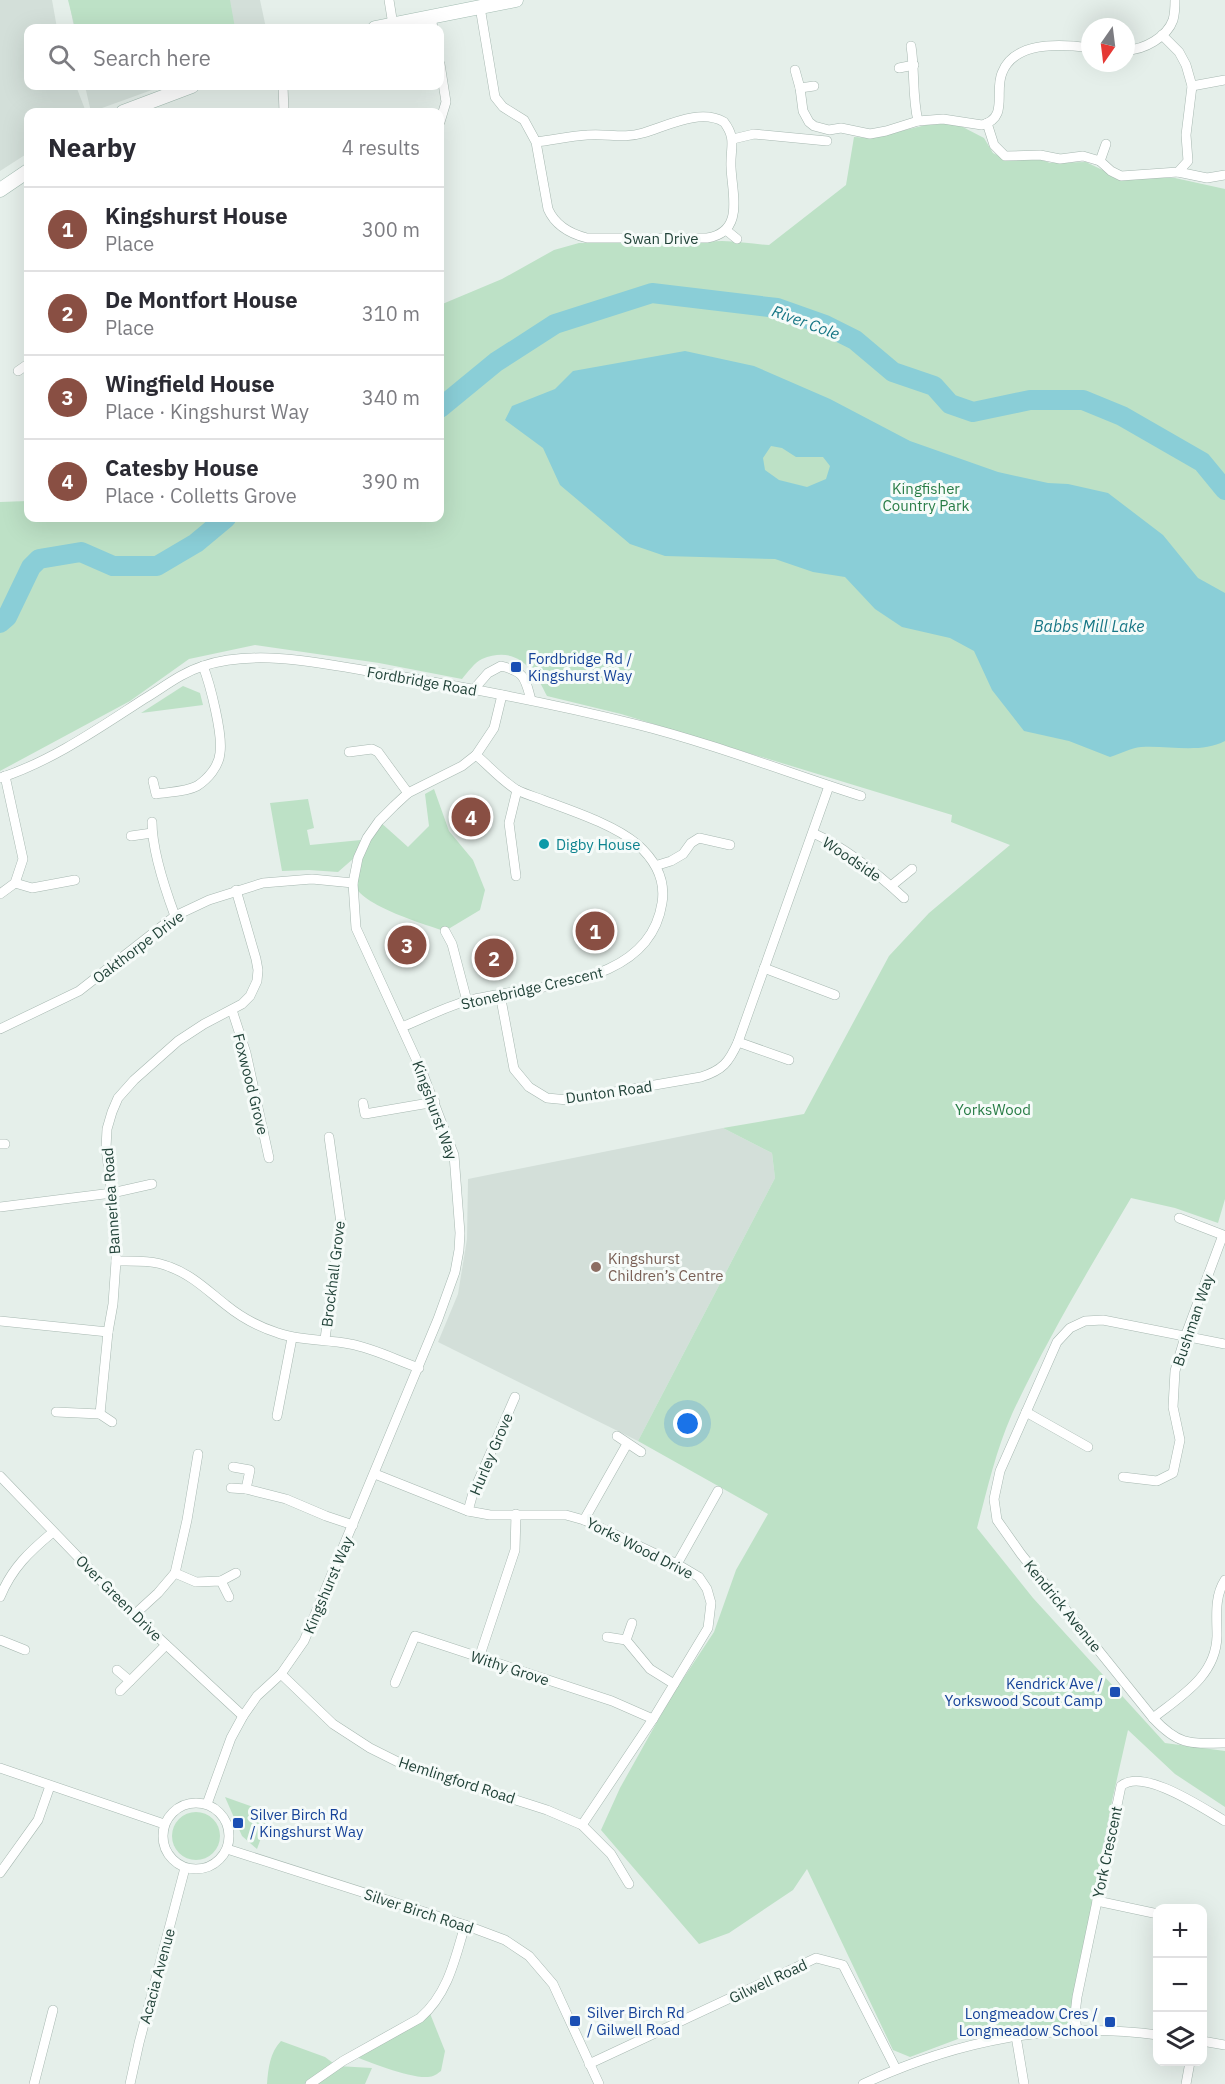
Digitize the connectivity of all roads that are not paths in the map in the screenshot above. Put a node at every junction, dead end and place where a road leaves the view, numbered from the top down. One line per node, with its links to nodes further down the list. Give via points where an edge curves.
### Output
1 (389, 0): 6 (street)
2 (516, 0): 4 (street)
3 (1175, 0): 8 (street, via 1174,17)
4 (480, 7): 5 (street); 29 (street, Swan Drive, via 495,97 524,120)
5 (432, 23): 7 (street)
6 (393, 24)
7 (412, 24)
8 (1162, 35): 11 (street); 17 (street, via 1182,59)
9 (911, 46): 12 (street)
10 (1081, 47): 26 (street, via 1053,46 1014,56 1001,74 998,113)
11 (1135, 49)
12 (914, 65): 13 (street); 25 (street)
13 (899, 68)
14 (795, 70): 18 (street)
15 (1225, 80): 17 (street)
16 (814, 86): 18 (street)
17 (1192, 86): 32 (street, via 1186,135 1188,161)
18 (800, 88): 25 (street, via 803,111 814,126 870,134)
19 (444, 89): 24 (street)
20 (181, 90): 22 (street)
21 (283, 90): 23 (street)
22 (134, 108)
23 (284, 108)
24 (444, 109)
25 (918, 121): 26 (street)
26 (987, 123): 31 (street, via 993,145 1005,156 1083,156)
27 (733, 138): 28 (street, via 754,134); 29 (street, via 724,122 710,117 642,134 588,134); 36 (street, via 734,210)
28 (827, 141)
29 (536, 142): 36 (street, Swan Drive, via 552,218 580,236 707,238)
30 (1106, 144): 31 (street)
31 (1100, 161): 32 (street, via 1121,176)
32 (1178, 172): 34 (street, via 1207,178)
33 (24, 174): 35 (street)
34 (1225, 175)
35 (0, 190)
36 (726, 230): 37 (street)
37 (737, 238)
38 (24, 367): 39 (street)
39 (18, 371)
40 (203, 666): 41 (street, Fordbridge Road, via 259,658 320,663); 46 (street, Fordbridge Road, via 172,680 35,764); 47 (street, via 221,745 218,762 195,787 156,794)
41 (474, 689): 42 (street, Fordbridge Road); 43 (street, via 488,673 501,666 516,670 525,681)
42 (502, 695): 43 (street, Fordbridge Road); 45 (street, Kingshurst Way, via 494,728)
43 (531, 700): 48 (street, Fordbridge Road, via 637,724)
44 (349, 752): 50 (street, via 378,752)
45 (476, 755): 49 (street); 50 (street, Kingshurst Way)
46 (3, 777): 61 (street, via 23,859)
47 (153, 781)
48 (829, 786): 51 (street, Fordbridge Road); 54 (street, Dunton Road)
49 (517, 790): 57 (street, via 614,829); 59 (street, via 509,823)
50 (408, 793): 62 (street, Kingshurst Way, via 367,838)
51 (861, 796)
52 (152, 822): 53 (street)
53 (152, 833): 55 (street); 67 (street)
54 (813, 833): 63 (street, Woodside); 69 (street, Dunton Road)
55 (131, 836)
56 (730, 845): 57 (street, via 699,838 683,854)
57 (658, 866): 70 (street, Stonebridge Crescent, via 664,893 661,914 639,951 615,968 582,979)
58 (912, 869): 63 (street, Woodside)
59 (516, 876)
60 (75, 880): 61 (street, via 32,888)
61 (15, 883): 65 (street)
62 (353, 883): 64 (street, Oakthorpe Drive, via 312,879 263,883); 74 (street, Kingshurst Way, via 356,928)
63 (891, 886): 66 (street, Woodside)
64 (237, 890): 67 (street, Oakthorpe Drive); 73 (street, Bannerlea Road, via 258,970 250,996)
65 (0, 894)
66 (904, 897)
67 (175, 916): 75 (street, Oakthorpe Drive, via 79,991)
68 (445, 931): 72 (street)
69 (764, 968): 71 (street); 76 (street, Dunton Road)
70 (500, 994): 72 (street, Stonebridge Crescent); 76 (street, Dunton Road, via 514,1069 529,1087 547,1098 568,1100 701,1077 716,1072 731,1059)
71 (835, 995)
72 (467, 1001): 74 (street, Stonebridge Crescent)
73 (232, 1010): 81 (street, Foxwood Grove, via 246,1053); 83 (street, Bannerlea Road, via 178,1041 118,1098 107,1129)
74 (402, 1027): 78 (street, Kingshurst Way)
75 (0, 1029)
76 (738, 1042): 77 (street)
77 (789, 1060)
78 (435, 1102): 79 (street, via 365,1114); 94 (street, Kingshurst Way, via 454,1155 460,1233 455,1272)
79 (363, 1103)
80 (329, 1137): 92 (street, Brockhall Grove, via 341,1223)
81 (269, 1158)
82 (152, 1184): 83 (street)
83 (112, 1193): 84 (street); 87 (street, Bannerlea Road)
84 (0, 1207)
85 (1179, 1218): 86 (street, Bushman Way)
86 (1224, 1235): 90 (street, Bushman Way)
87 (116, 1261): 89 (street, Bannerlea Road); 91 (street, via 151,1261 171,1267 195,1279 252,1324)
88 (0, 1322): 89 (street)
89 (108, 1332): 98 (street, Bannerlea Road)
90 (1185, 1337): 93 (street, Kendrick Avenue); 97 (street, Kendrick Avenue, via 1102,1320 1085,1321 1070,1328 1058,1342); 109 (street, Bushman Way, via 1175,1371 1173,1407 1180,1440 1173,1473 1157,1481)
91 (292, 1338): 92 (street); 99 (street)
92 (324, 1339): 94 (street, via 354,1344)
93 (1225, 1344)
94 (419, 1368): 107 (street, Kingshurst Way)
95 (515, 1397): 113 (street, Hurley Grove)
96 (56, 1412): 98 (street, via 67,1416)
97 (1026, 1412): 103 (street); 140 (street, Kendrick Avenue, via 1000,1472 994,1499 997,1520)
98 (100, 1414): 100 (street)
99 (277, 1416)
100 (112, 1422)
101 (617, 1436): 102 (street)
102 (627, 1444): 104 (street); 115 (street)
103 (1088, 1447)
104 (641, 1452)
105 (198, 1454): 119 (street)
106 (233, 1467): 111 (street, via 250,1470)
107 (375, 1474): 113 (street, Yorks Wood Drive); 116 (street, Kingshurst Way)
108 (0, 1476): 117 (street, Over Green Drive)
109 (1123, 1477)
110 (231, 1488): 111 (street)
111 (246, 1490): 116 (street, via 286,1499)
112 (718, 1491): 118 (street)
113 (468, 1511): 114 (street, Yorks Wood Drive)
114 (516, 1514): 115 (street, Yorks Wood Drive, via 566,1515); 132 (street, via 515,1550)
115 (584, 1520): 118 (street, Yorks Wood Drive)
116 (354, 1525): 134 (street, Kingshurst Way, via 304,1641)
117 (53, 1532): 123 (street, via 20,1563); 125 (street, Over Green Drive)
118 (677, 1564): 137 (street, Yorks Wood Drive, via 699,1577 711,1603 708,1628)
119 (175, 1573): 122 (street, via 196,1582); 125 (street)
120 (236, 1573): 122 (street)
121 (1225, 1580): 140 (street, via 1216,1608 1213,1660 1199,1682)
122 (221, 1581): 124 (street)
123 (0, 1597)
124 (229, 1597)
125 (134, 1615): 130 (street, Over Green Drive)
126 (632, 1623): 129 (street)
127 (607, 1637): 129 (street)
128 (0, 1640): 131 (street)
129 (626, 1640): 137 (street, via 650,1669)
130 (166, 1645): 135 (street); 139 (street, Over Green Drive)
131 (25, 1650)
132 (479, 1658): 136 (street, Withy Grove, via 415,1636); 141 (street, Withy Grove, via 612,1701)
133 (117, 1670): 135 (street)
134 (282, 1674): 139 (street, Kingshurst Way, via 257,1696); 148 (street, Hemlingford Road, via 333,1724 370,1748 398,1762)
135 (130, 1681): 138 (street)
136 (395, 1683)
137 (674, 1684): 141 (street, Yorks Wood Drive)
138 (120, 1691)
139 (243, 1716): 145 (street, Kingshurst Way)
140 (1153, 1718): 142 (street, Kendrick Avenue, via 1168,1734 1185,1742)
141 (653, 1719): 148 (street, Yorks Wood Drive)
142 (1225, 1743)
143 (0, 1768): 144 (street)
144 (50, 1786): 147 (street); 151 (street, via 38,1820)
145 (207, 1804): 147 (street, via 190,1802 174,1810); 149 (street, via 222,1814 229,1831)
146 (1225, 1821): 153 (street, York Crescent, via 1160,1786 1137,1780 1125,1782 1119,1793)
147 (164, 1824): 150 (street, via 163,1842 170,1858)
148 (582, 1825): 152 (street, Hemlingford Road, via 611,1854)
149 (227, 1849): 150 (street, via 210,1866); 155 (street, Silver Birch Road)
150 (185, 1868): 166 (street, Acacia Avenue)
151 (0, 1873)
152 (629, 1884)
153 (1097, 1901): 154 (street); 157 (street, York Crescent, via 1077,1997)
154 (1153, 1913)
155 (465, 1925): 162 (street, Silver Birch Road, via 505,1940 529,1956 553,1984); 167 (street, via 451,1976 429,2011)
156 (53, 2010): 165 (street)
157 (1077, 2031): 158 (street); 159 (street)
158 (1153, 2034)
159 (1016, 2036): 164 (street, via 963,2046); 170 (street)
160 (1207, 2042): 161 (street)
161 (1225, 2045)
162 (589, 2064): 164 (street, Gilwell Road, via 816,1958 843,1965); 168 (street, Silver Birch Road)
163 (1189, 2066): 171 (street)
164 (896, 2069): 169 (street)
165 (34, 2084)
166 (130, 2084)
167 (310, 2084)
168 (599, 2084)
169 (863, 2084)
170 (1024, 2084)
171 (1186, 2084)

